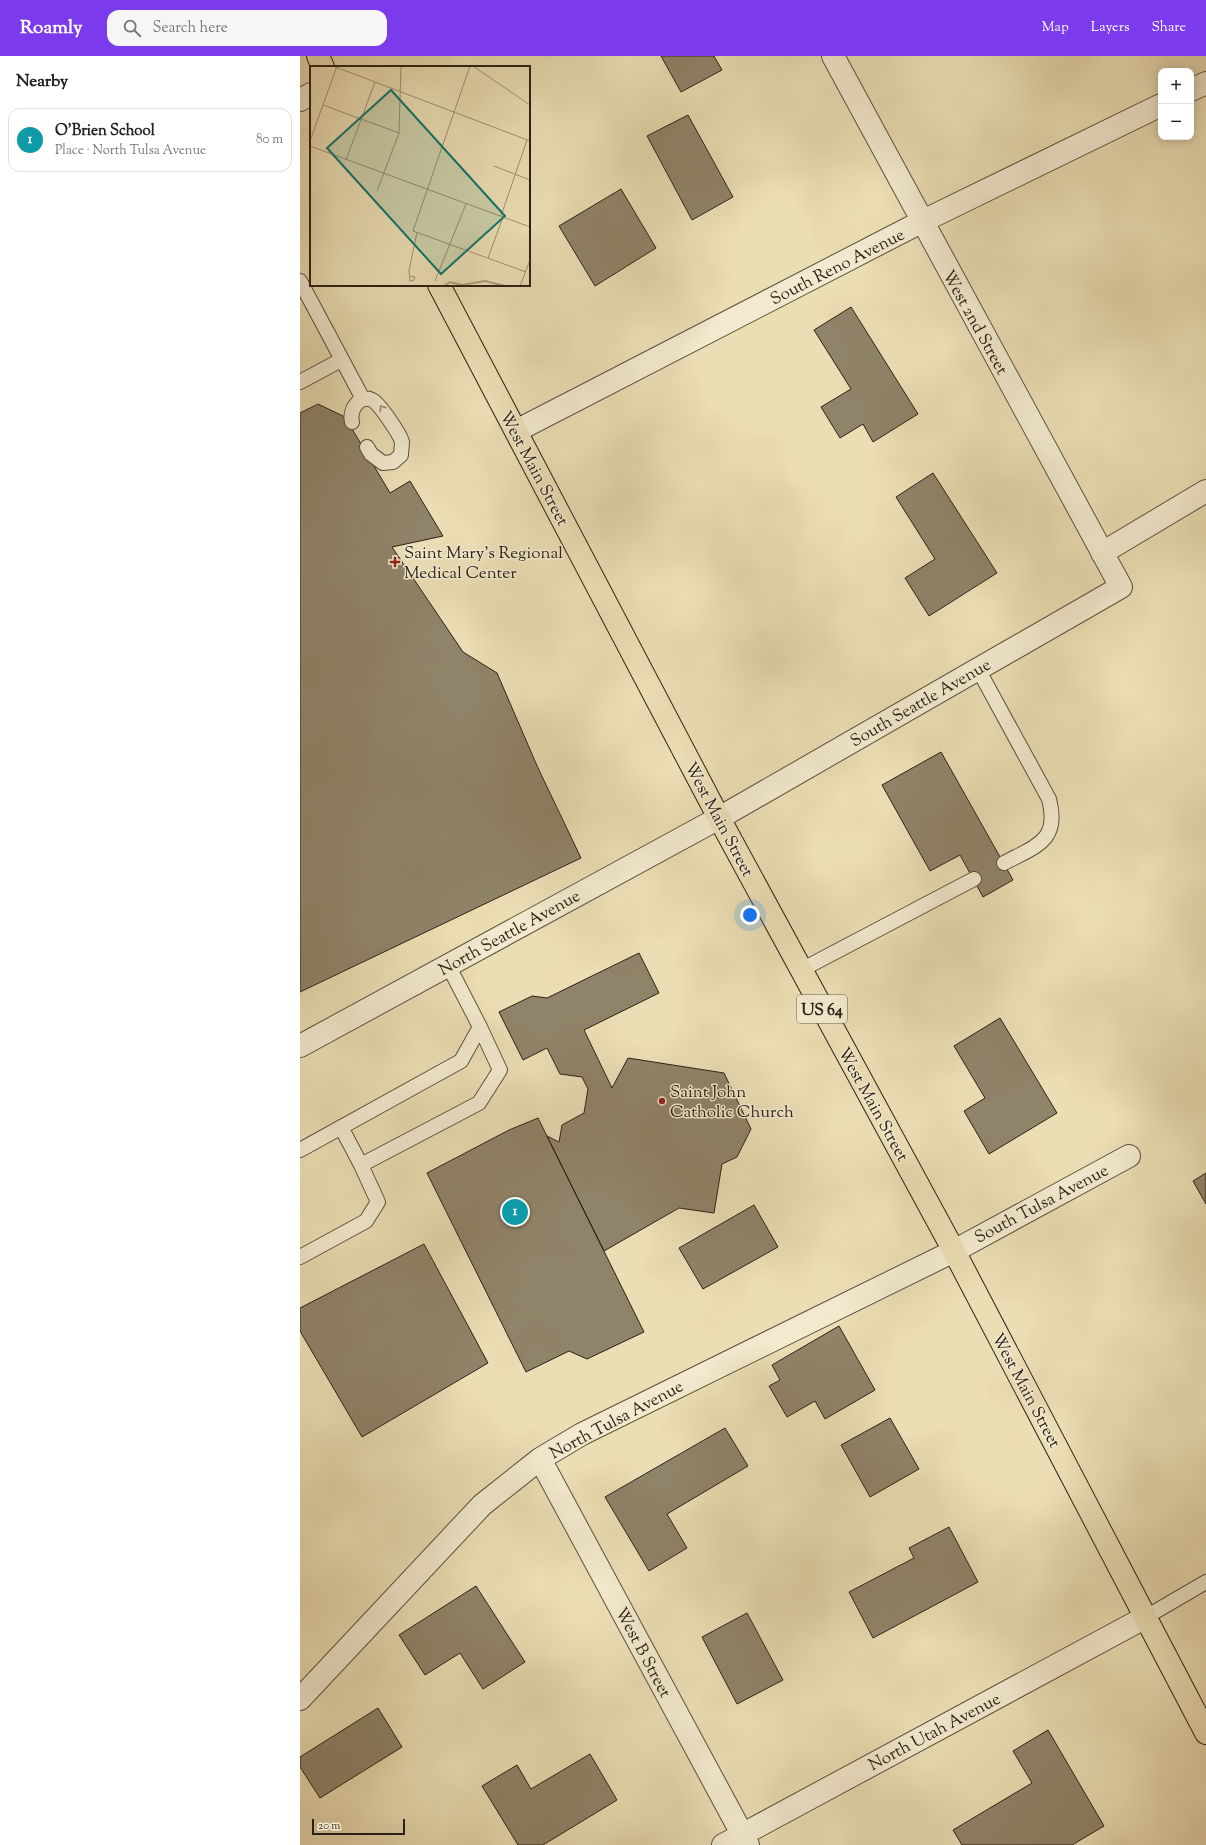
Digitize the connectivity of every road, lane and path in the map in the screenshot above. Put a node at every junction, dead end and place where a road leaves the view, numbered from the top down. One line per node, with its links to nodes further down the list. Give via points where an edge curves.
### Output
1 (833, 56): 7 (street, West 2nd Street)
2 (1206, 83): 3 (street)
3 (1194, 89)
4 (310, 95): 5 (street)
5 (300, 100)
6 (1158, 106): 7 (street, South Reno Avenue)
7 (921, 222): 14 (street, South Reno Avenue); 17 (street, West 2nd Street)
8 (300, 281): 10 (lane)
9 (440, 286): 14 (main road, West Main Street / US 64)
10 (341, 360): 11 (lane); 12 (lane)
11 (300, 382)
12 (364, 400): 13 (lane, via 353,407 350,414); 15 (lane, one-way to 12, via 371,454 383,463 393,462 401,455 402,442 378,403 370,398)
13 (352, 422)
14 (516, 432): 20 (main road, West Main Street / US 64)
15 (367, 447)
16 (1206, 491): 17 (street)
17 (1102, 553): 18 (street, West 2nd Street)
18 (1121, 587): 19 (street, South Seattle Avenue)
19 (978, 669): 20 (street, South Seattle Avenue); 21 (lane, via 1049,799 1053,813 1052,826 1038,846)
20 (719, 818): 23 (street, North Seattle Avenue); 24 (main road, West Main Street / US 64)
21 (1004, 863)
22 (974, 879): 24 (lane)
23 (448, 965): 25 (lane); 26 (street, North Seattle Avenue)
24 (801, 970): 31 (main road, West Main Street / US 64)
25 (480, 1028): 27 (lane, via 462,1061); 30 (lane, via 500,1070 479,1103)
26 (300, 1046)
27 (341, 1127): 28 (lane); 30 (lane)
28 (300, 1150)
29 (1129, 1156): 31 (street, South Tulsa Avenue)
30 (361, 1165): 32 (lane, via 378,1202 366,1221)
31 (954, 1251): 33 (street, North Tulsa Avenue, via 582,1434); 35 (main road, West Main Street / US 64)
32 (300, 1257)
33 (540, 1460): 36 (street, North Tulsa Avenue, via 482,1505); 38 (street, West B Street)
34 (1206, 1582): 35 (lane)
35 (1146, 1617): 37 (main road, West Main Street / US 64); 38 (street, North Utah Avenue)
36 (300, 1699)
37 (1206, 1733)
38 (745, 1840): 39 (street, North Utah Avenue)
39 (723, 1845)

